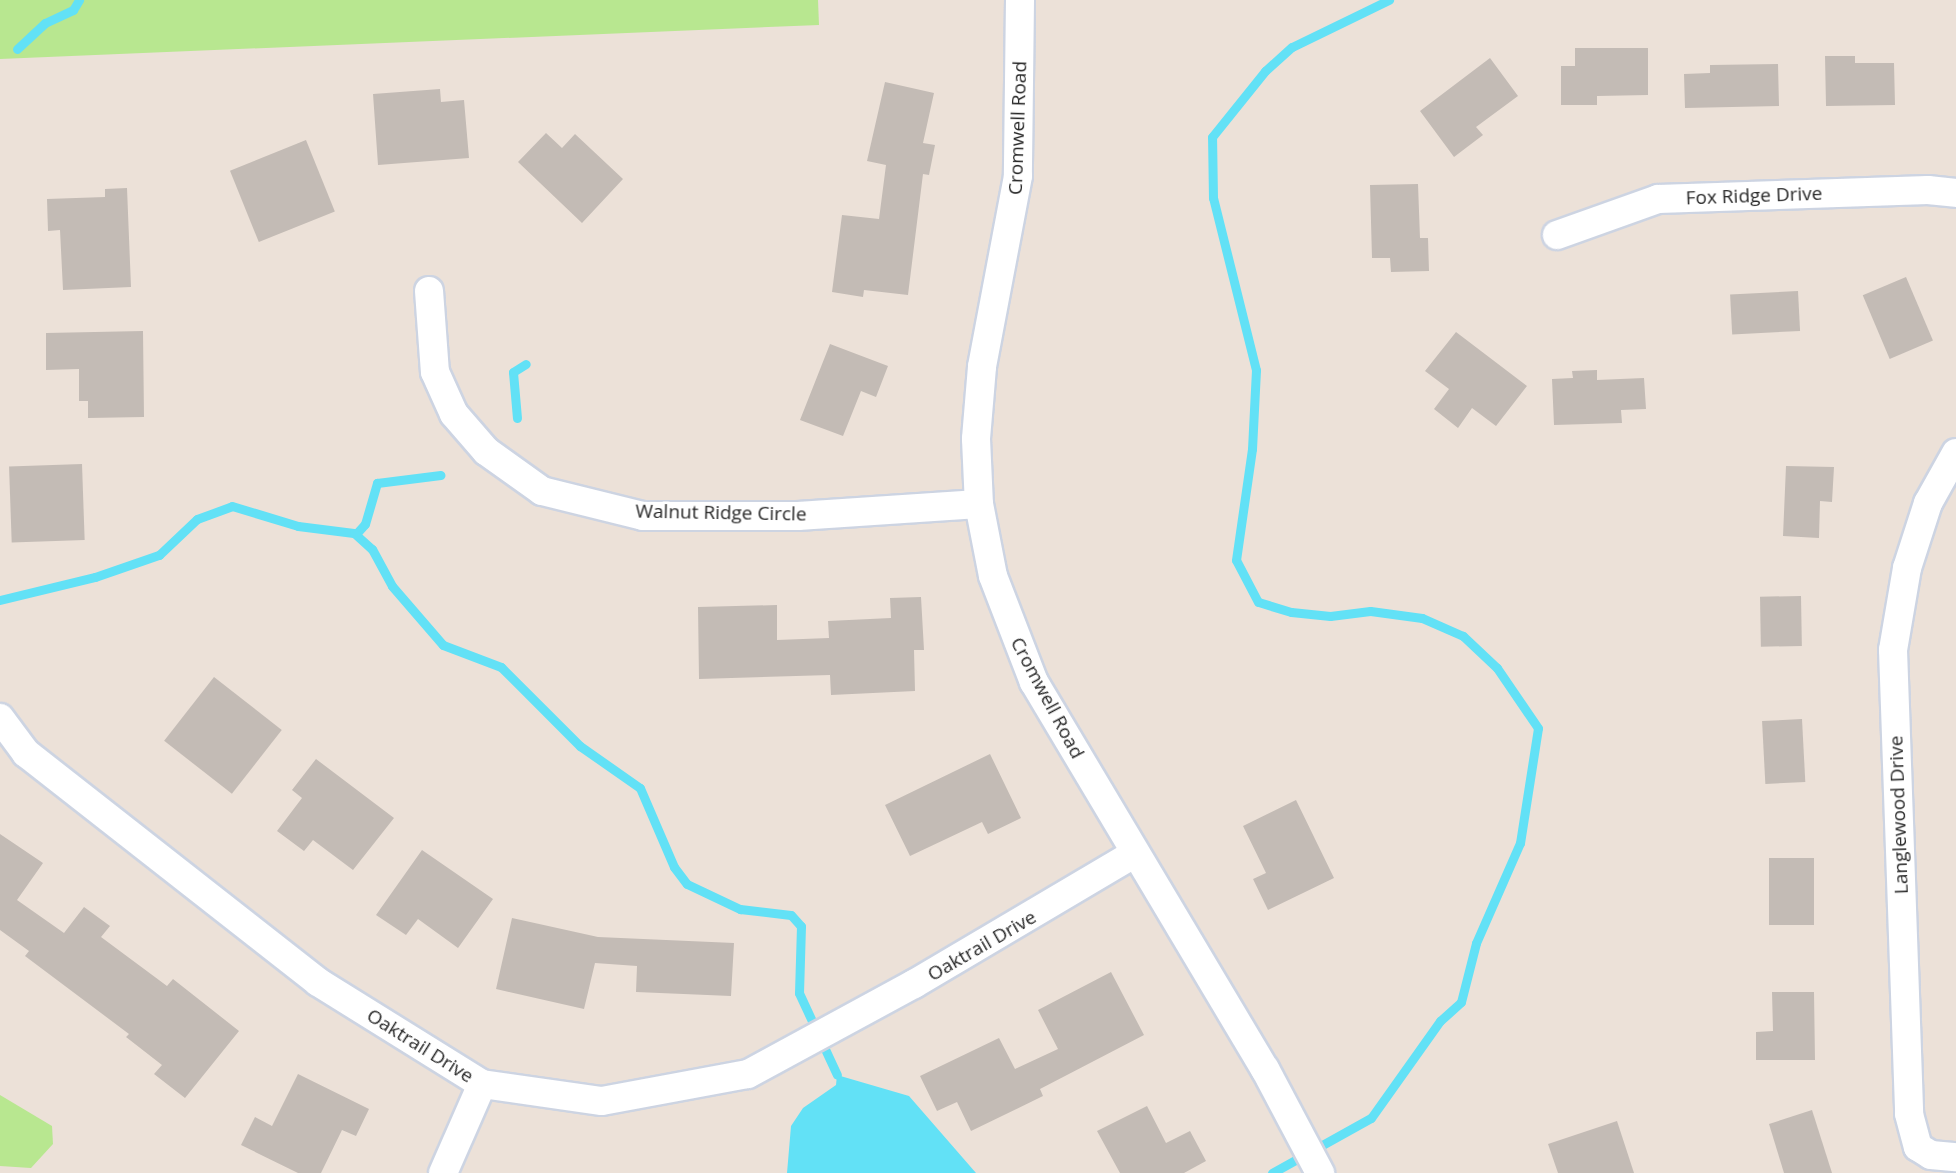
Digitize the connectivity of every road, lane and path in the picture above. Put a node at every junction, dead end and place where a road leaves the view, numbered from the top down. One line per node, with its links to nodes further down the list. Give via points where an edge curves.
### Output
1 (1020, 0): 6 (street, Cromwell Road, via 1018,176 982,367 976,439)
2 (1956, 193): 3 (street, Fox Ridge Drive, via 1928,190 1658,199)
3 (1557, 235)
4 (429, 291): 6 (street, Walnut Ridge Circle, via 435,372 454,414 486,451 542,491 643,516 798,516)
5 (1956, 453): 10 (street, Langlewood Drive, via 1928,503 1907,568 1893,650 1909,1114 1918,1147 1931,1155)
6 (979, 504): 8 (street, Cromwell Road, via 993,576 1017,644 1034,682)
7 (0, 718): 9 (street, Oaktrail Drive, via 26,753 318,982)
8 (1134, 854): 9 (street, Oaktrail Drive, via 914,985 748,1074 603,1101); 12 (street, Cromwell Road, via 1265,1069)
9 (482, 1084): 11 (street)
10 (1956, 1157)
11 (443, 1173)
12 (1320, 1173)

